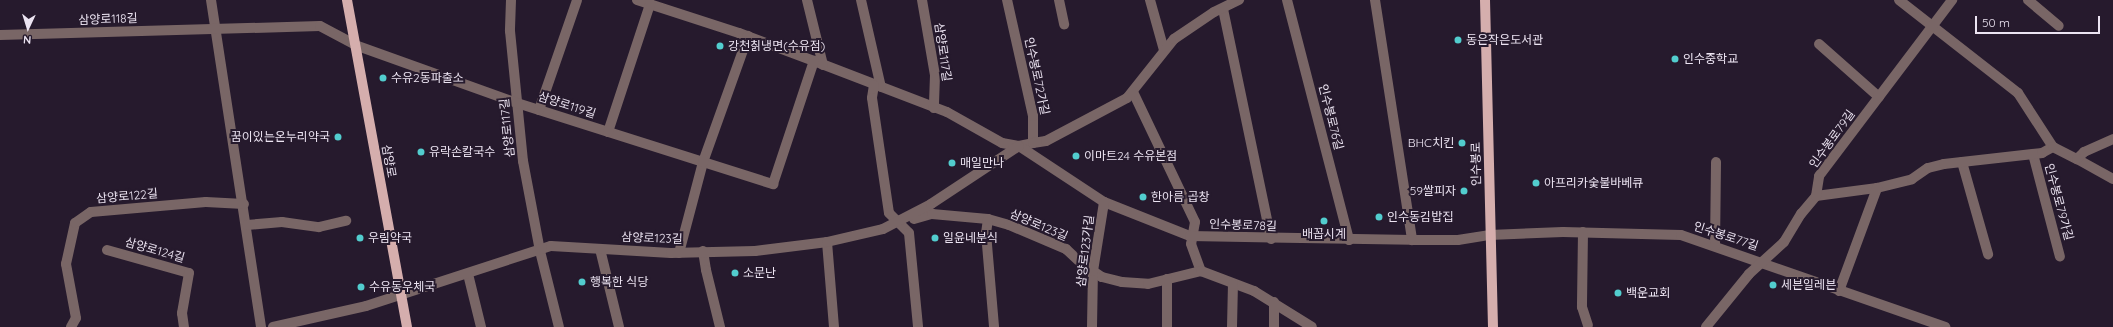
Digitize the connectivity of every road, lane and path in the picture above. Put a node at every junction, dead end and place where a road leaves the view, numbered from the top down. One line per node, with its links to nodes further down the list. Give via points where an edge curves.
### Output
1 (211, 0): 23 (street)
2 (347, 0): 27 (main road, 삼양로)
3 (511, 0): 33 (street, 삼양로117길, via 510,31)
4 (577, 0): 35 (street)
5 (637, 0): 18 (street)
6 (807, 0): 29 (street)
7 (861, 0): 30 (street)
8 (922, 0): 34 (street, 삼양로117길, via 935,75)
9 (1007, 0): 38 (street, 인수봉로72가길, via 1033,116)
10 (1059, 0): 20 (street)
11 (1150, 0): 28 (street)
12 (1287, 0): 59 (street, 인수봉로76길)
13 (1375, 0): 60 (street)
14 (1485, 0): 56 (main road, 인수봉로)
15 (1899, 0): 21 (street)
16 (1952, 0): 21 (street, 인수봉로79길)
17 (2028, 0): 22 (street)
18 (650, 4): 25 (street); 36 (street)
19 (1231, 4): 28 (street, via 1214,12 1174,39); 58 (street)
20 (1064, 24)
21 (1933, 25): 32 (street, 인수봉로79길); 40 (street, via 2018,93)
22 (2059, 26)
23 (216, 30): 24 (street, 삼양로118길); 27 (street, 삼양로118길, via 320,26); 50 (street)
24 (0, 35)
25 (748, 36): 29 (street); 43 (street)
26 (1819, 44): 32 (street)
27 (355, 45): 33 (street, 삼양로119길); 77 (main road, 삼양로)
28 (1164, 50): 31 (street)
29 (819, 63): 30 (street); 43 (street, 삼양로119길, via 773,184)
30 (878, 86): 34 (street); 53 (street, via 872,98 889,213)
31 (1132, 92): 38 (street, via 1126,98 1046,140); 57 (street, via 1195,222 1196,229)
32 (1879, 97): 48 (street, 인수봉로79길, via 1819,176)
33 (517, 103): 35 (street, 삼양로119길); 65 (street, 삼양로117길, via 523,161)
34 (934, 108): 39 (street, via 1002,143)
35 (539, 110): 36 (street, 삼양로119길)
36 (608, 132): 43 (street, 삼양로119길)
37 (2113, 139): 42 (street, via 2084,152)
38 (1033, 143): 39 (street)
39 (1019, 146): 49 (street, 인수봉로78길); 53 (street, 삼양로123길)
40 (2053, 147): 41 (street, 인수봉로79가길, via 2042,153); 42 (street, 인수봉로79가길)
41 (2033, 154): 45 (street, 인수봉로79가길); 69 (street, 인수봉로79가길)
42 (2077, 159): 46 (street, 인수봉로79가길)
43 (703, 162): 67 (street)
44 (1716, 162): 62 (street)
45 (1962, 162): 47 (street, 인수봉로79가길, via 1928,168 1912,179); 68 (street)
46 (2113, 179)
47 (1877, 188): 48 (street, 인수봉로79가길); 76 (street)
48 (1816, 196): 70 (street, via 1801,214 1784,242)
49 (1104, 202): 57 (street, 인수봉로78길); 71 (street, 삼양로123가길)
50 (244, 204): 54 (street); 81 (street, 삼양로122길, via 206,202 91,212 75,223 66,264 76,318)
51 (988, 219): 53 (street, 삼양로123길, via 932,214); 71 (street, 삼양로123길, via 1066,249); 92 (street, via 986,233)
52 (346, 221): 54 (street, via 319,227 282,222)
53 (899, 223): 61 (street, 삼양로123길); 91 (street, via 909,233)
54 (247, 225): 83 (street)
55 (1582, 232): 56 (street, 인수봉로77길); 62 (street, 인수봉로77길, via 1681,235); 80 (street, via 1582,307)
56 (1489, 235): 60 (street, 인수봉로78길, via 1458,240); 98 (main road, 인수봉로)
57 (1190, 236): 58 (street, 인수봉로78길); 72 (street)
58 (1271, 239): 59 (street, 인수봉로78길)
59 (1349, 240): 60 (street, 인수봉로78길)
60 (1412, 240)
61 (827, 242): 66 (street, 삼양로123길, via 755,251); 90 (street)
62 (1715, 246): 70 (street, 인수봉로77길)
63 (600, 249): 65 (street, 삼양로123길, via 552,246); 67 (street, 삼양로123길); 88 (street)
64 (107, 250): 82 (street, 삼양로124길, via 189,273 182,314)
65 (540, 251): 73 (street, 삼양로123길); 87 (street)
66 (703, 251): 67 (street, 삼양로123길); 89 (street)
67 (679, 252)
68 (1988, 254)
69 (2060, 257)
70 (1762, 262): 76 (street, 인수봉로77길); 99 (street, via 1749,274)
71 (1093, 271): 74 (street, 삼양로123길, via 1102,277 1122,282 1148,284); 93 (street, 삼양로123가길)
72 (1201, 271): 74 (street, 삼양로123길); 75 (street)
73 (468, 274): 77 (street, 삼양로123길); 86 (street)
74 (1167, 279): 94 (street)
75 (1233, 284): 78 (street); 95 (street)
76 (1839, 291): 100 (street, 인수봉로77길)
77 (399, 295): 79 (street); 85 (main road, 삼양로)
78 (1274, 302): 96 (street); 97 (street)
79 (310, 323): 84 (street)
80 (1588, 325)
81 (71, 327)
82 (184, 327)
83 (261, 327)
84 (273, 327)
85 (407, 327)
86 (481, 327)
87 (559, 327)
88 (620, 327)
89 (720, 327)
90 (834, 327)
91 (918, 327)
92 (994, 327)
93 (1092, 327)
94 (1167, 327)
95 (1232, 327)
96 (1274, 327)
97 (1312, 327)
98 (1493, 327)
99 (1706, 327)
100 (1944, 327)

